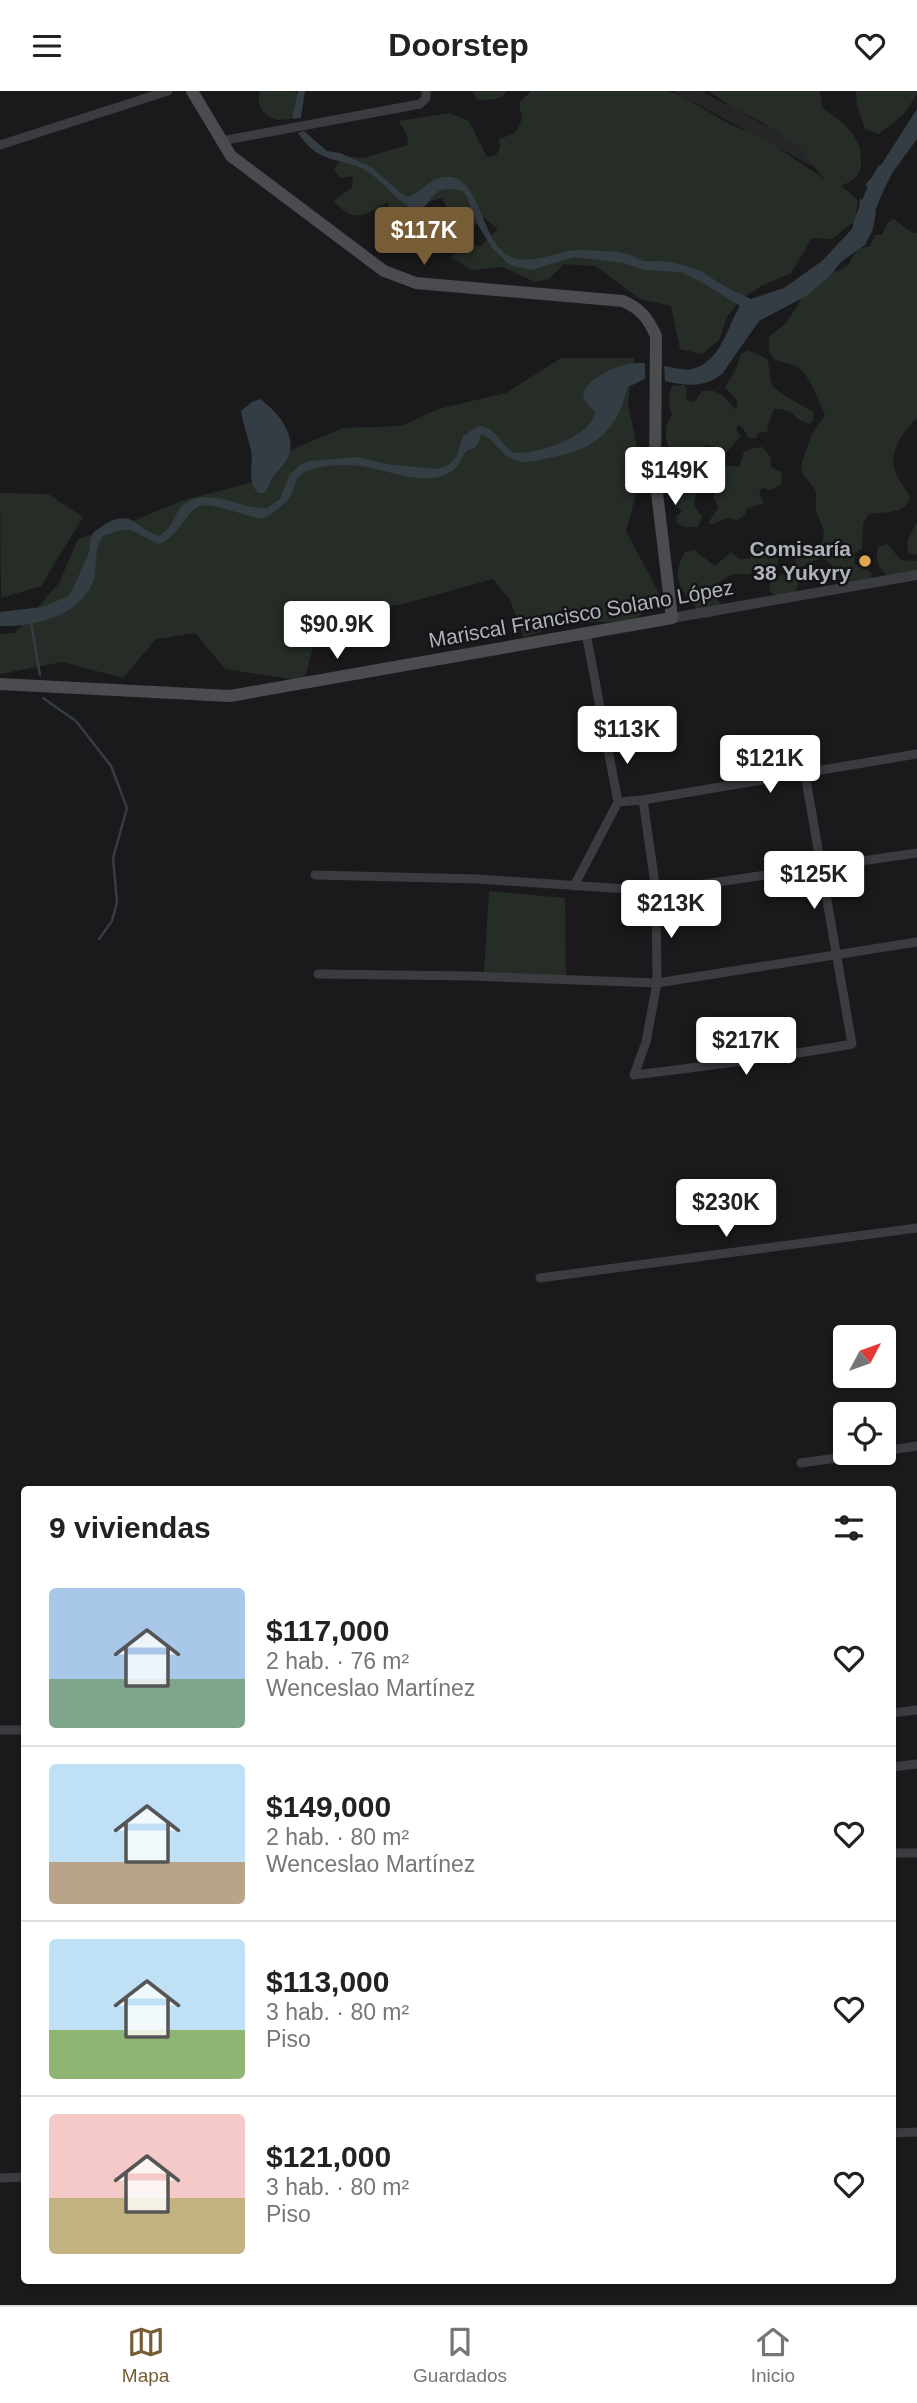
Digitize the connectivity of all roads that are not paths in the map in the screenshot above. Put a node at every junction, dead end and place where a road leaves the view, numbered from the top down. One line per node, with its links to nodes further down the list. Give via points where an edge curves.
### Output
1 (168, 91): 5 (street)
2 (192, 91): 4 (main road)
3 (426, 91): 4 (street, via 420,104)
4 (221, 141): 7 (main road, via 230,156 384,271 416,283 623,301 638,307 656,336 655,476)
5 (0, 145)
6 (917, 575): 7 (street, Mariscal Francisco Solano López)
7 (672, 618): 8 (main road, Mariscal Francisco Solano López)
8 (586, 633): 9 (main road, Mariscal Francisco Solano López, via 230,696); 13 (street)
9 (0, 684)
10 (917, 754): 11 (street)
11 (805, 774): 12 (street); 15 (street)
12 (643, 800): 13 (street); 18 (street)
13 (618, 802): 17 (street)
14 (917, 853): 15 (street)
15 (821, 869): 18 (street); 20 (street)
16 (315, 874): 17 (street)
17 (574, 886): 18 (street)
18 (656, 891): 22 (street)
19 (917, 942): 20 (street)
20 (837, 956): 22 (street); 22 (street, via 852,1044 634,1075 646,1042)
21 (318, 974): 22 (street)
22 (657, 983)
23 (917, 1228): 24 (street)
24 (540, 1278)
25 (917, 1446): 26 (street)
26 (896, 1449)
27 (833, 1459): 28 (street)
28 (802, 1463)
29 (917, 1710): 30 (street)
30 (896, 1713)
31 (0, 1730): 32 (street)
32 (21, 1730)
33 (917, 1764): 34 (street)
34 (896, 1767)
35 (896, 1853): 36 (street)
36 (917, 1853)
37 (917, 2132): 38 (street)
38 (896, 2133)
39 (21, 2177): 40 (street)
40 (0, 2179)

